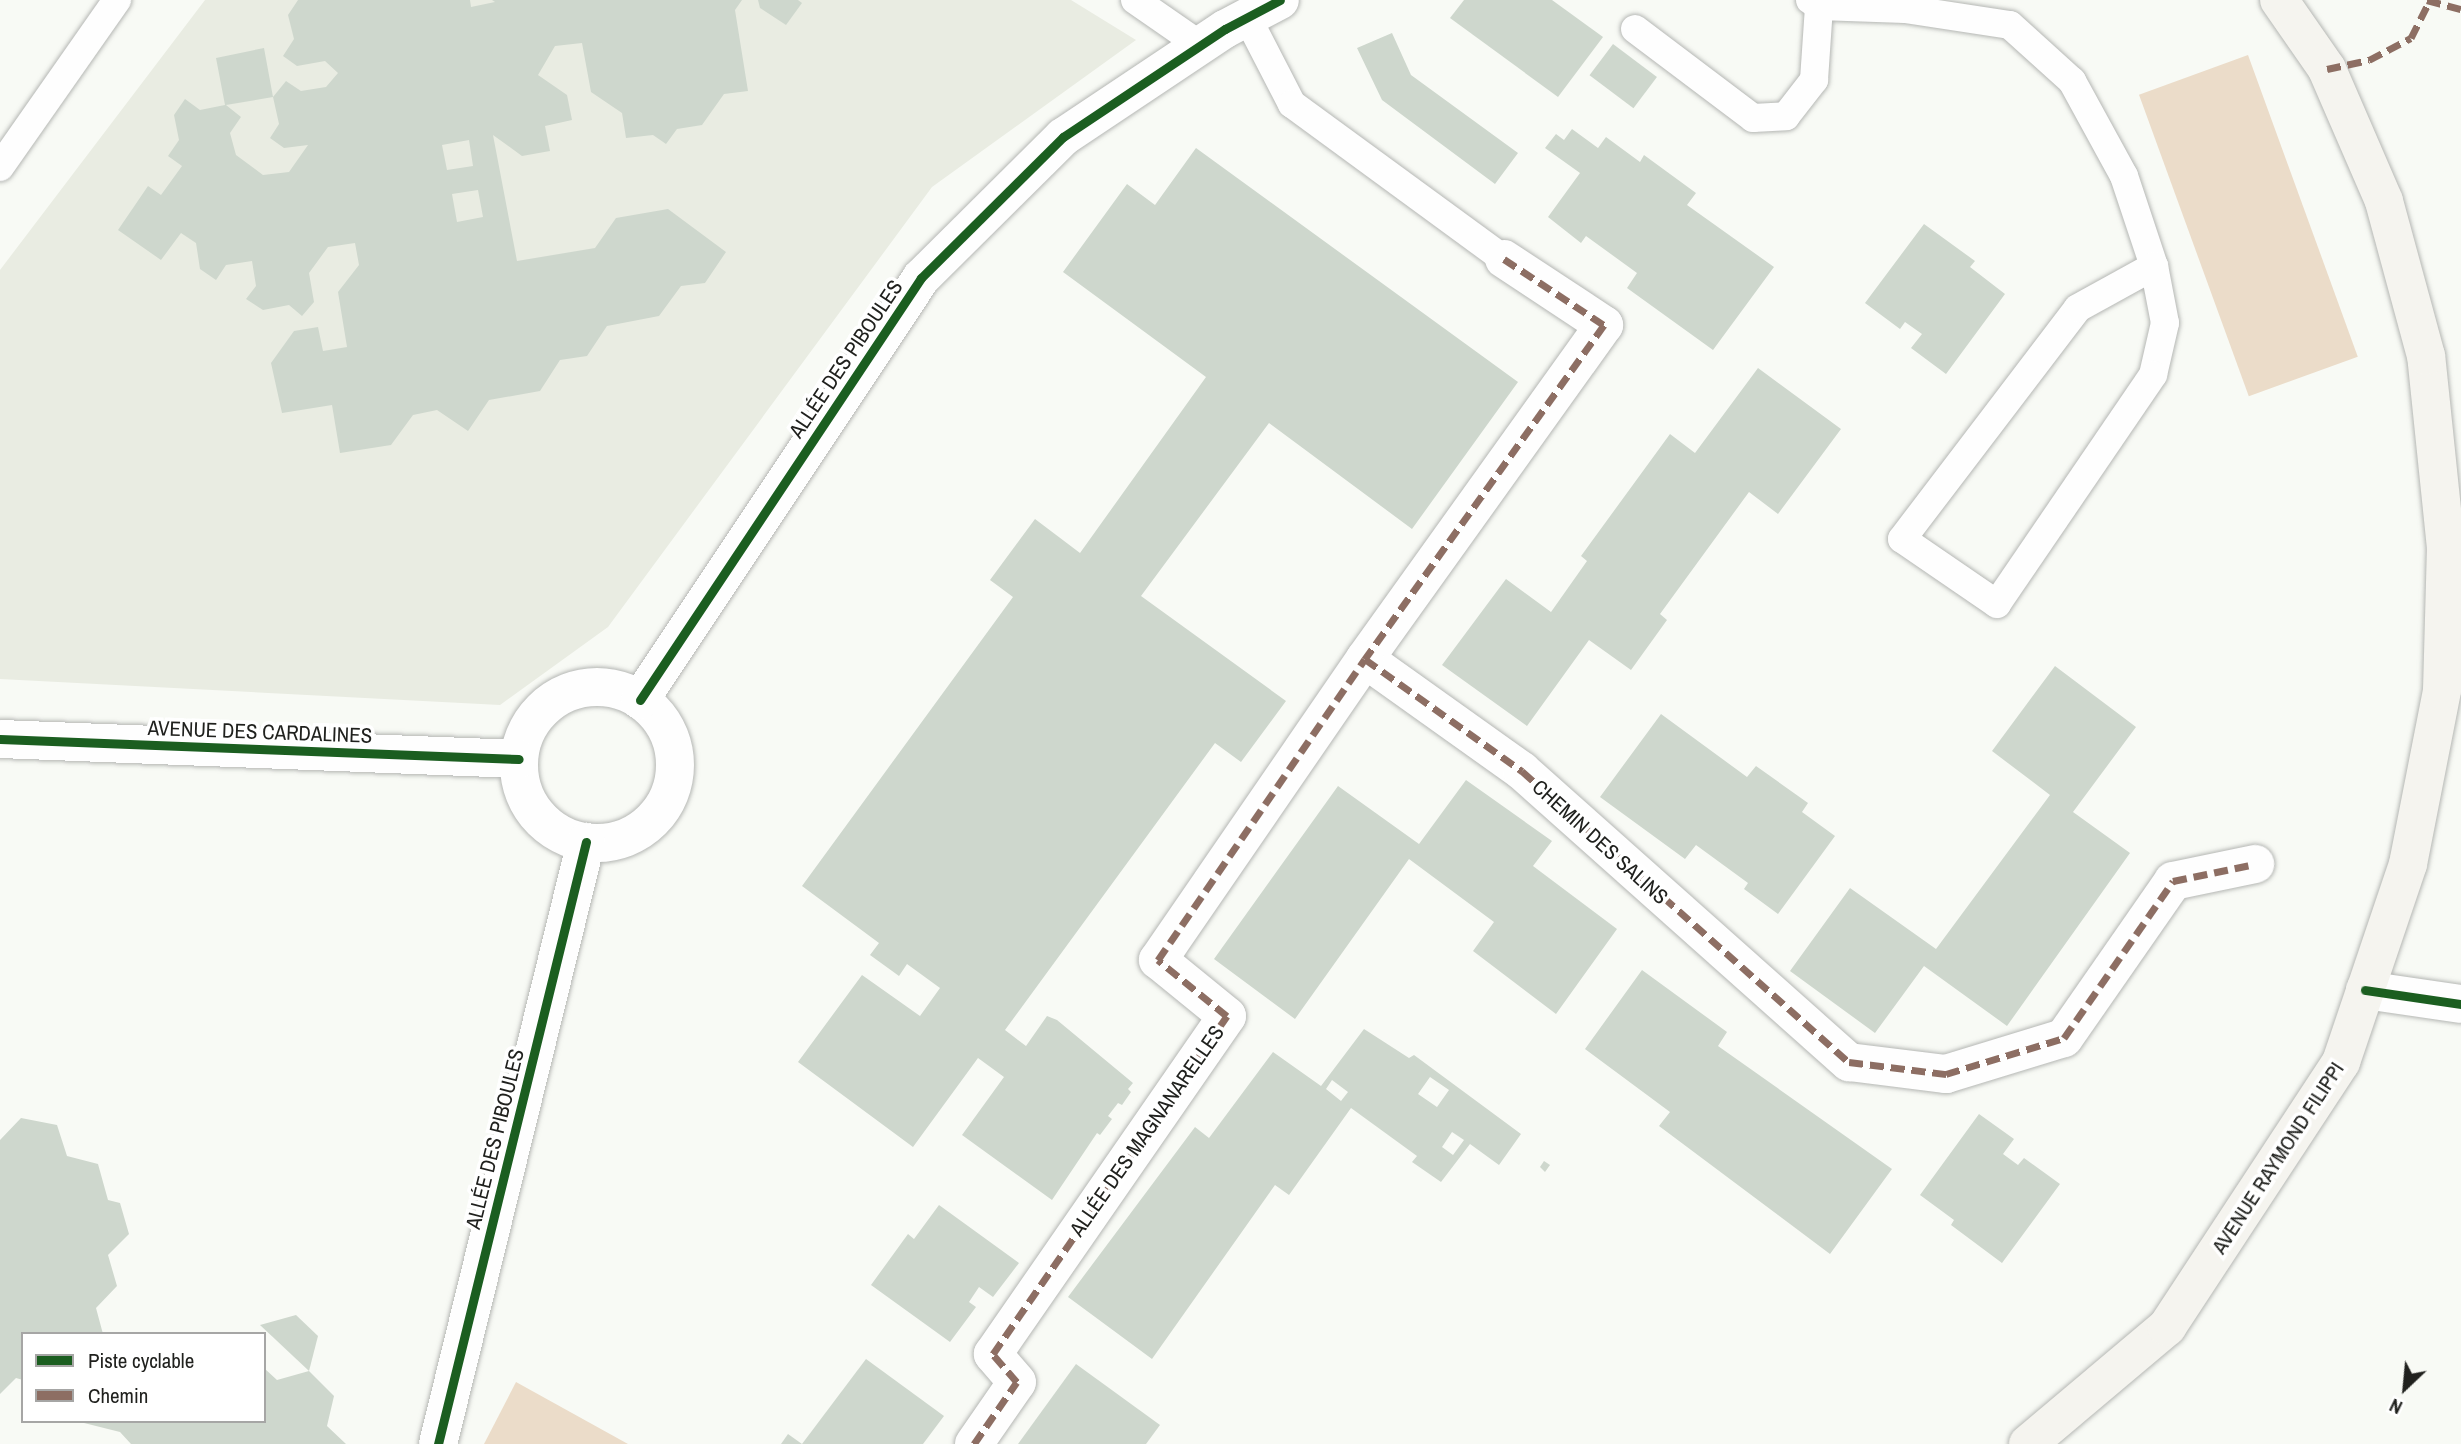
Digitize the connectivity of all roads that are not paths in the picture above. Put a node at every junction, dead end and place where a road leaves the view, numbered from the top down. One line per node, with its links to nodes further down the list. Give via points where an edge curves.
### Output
1 (117, 0): 9 (lane)
2 (1135, 0): 8 (lane)
3 (1280, 0): 6 (street, ALLÉE DES PIBOULES)
4 (2279, 0): 18 (main road, AVENUE RAYMOND FILIPPI, via 2327,69 2384,201 2426,356 2446,548 2442,690 2408,864)
5 (1815, 3): 7 (lane, via 1814,80 1786,116 1753,118); 11 (lane, via 1905,9 2010,26 2073,81 2124,176)
6 (1247, 17): 8 (street, ALLÉE DES PIBOULES); 10 (lane, via 1292,104)
7 (1635, 29)
8 (1200, 45): 13 (street, ALLÉE DES PIBOULES, via 1063,137 921,278)
9 (0, 167)
10 (1504, 259): 12 (street, via 1604,325)
11 (2154, 266): 11 (lane, via 2078,308 1902,539 1997,604 2153,375 2165,323)
12 (1365, 659): 17 (street, CHEMIN DES SALINS, via 1522,771 1849,1062 1946,1074 2064,1038 2173,881); 21 (street, ALLÉE DES MAGNANARELLES, via 1158,960 1227,1016 993,1354 1017,1382)
13 (640, 700): 15 (street, via 596,687 552,700 535,716); 16 (street, via 659,718 671,741 675,767 670,793 657,816 637,832 612,842)
14 (0, 739): 15 (street, AVENUE DES CARDALINES)
15 (519, 760): 16 (street, via 529,804 544,823 563,836)
16 (586, 842): 20 (street, ALLÉE DES PIBOULES)
17 (2255, 864)
18 (2365, 990): 19 (street); 22 (main road, AVENUE RAYMOND FILIPPI, via 2341,1062 2167,1327)
19 (2461, 1004)
20 (438, 1444)
21 (974, 1444)
22 (2028, 1444)

